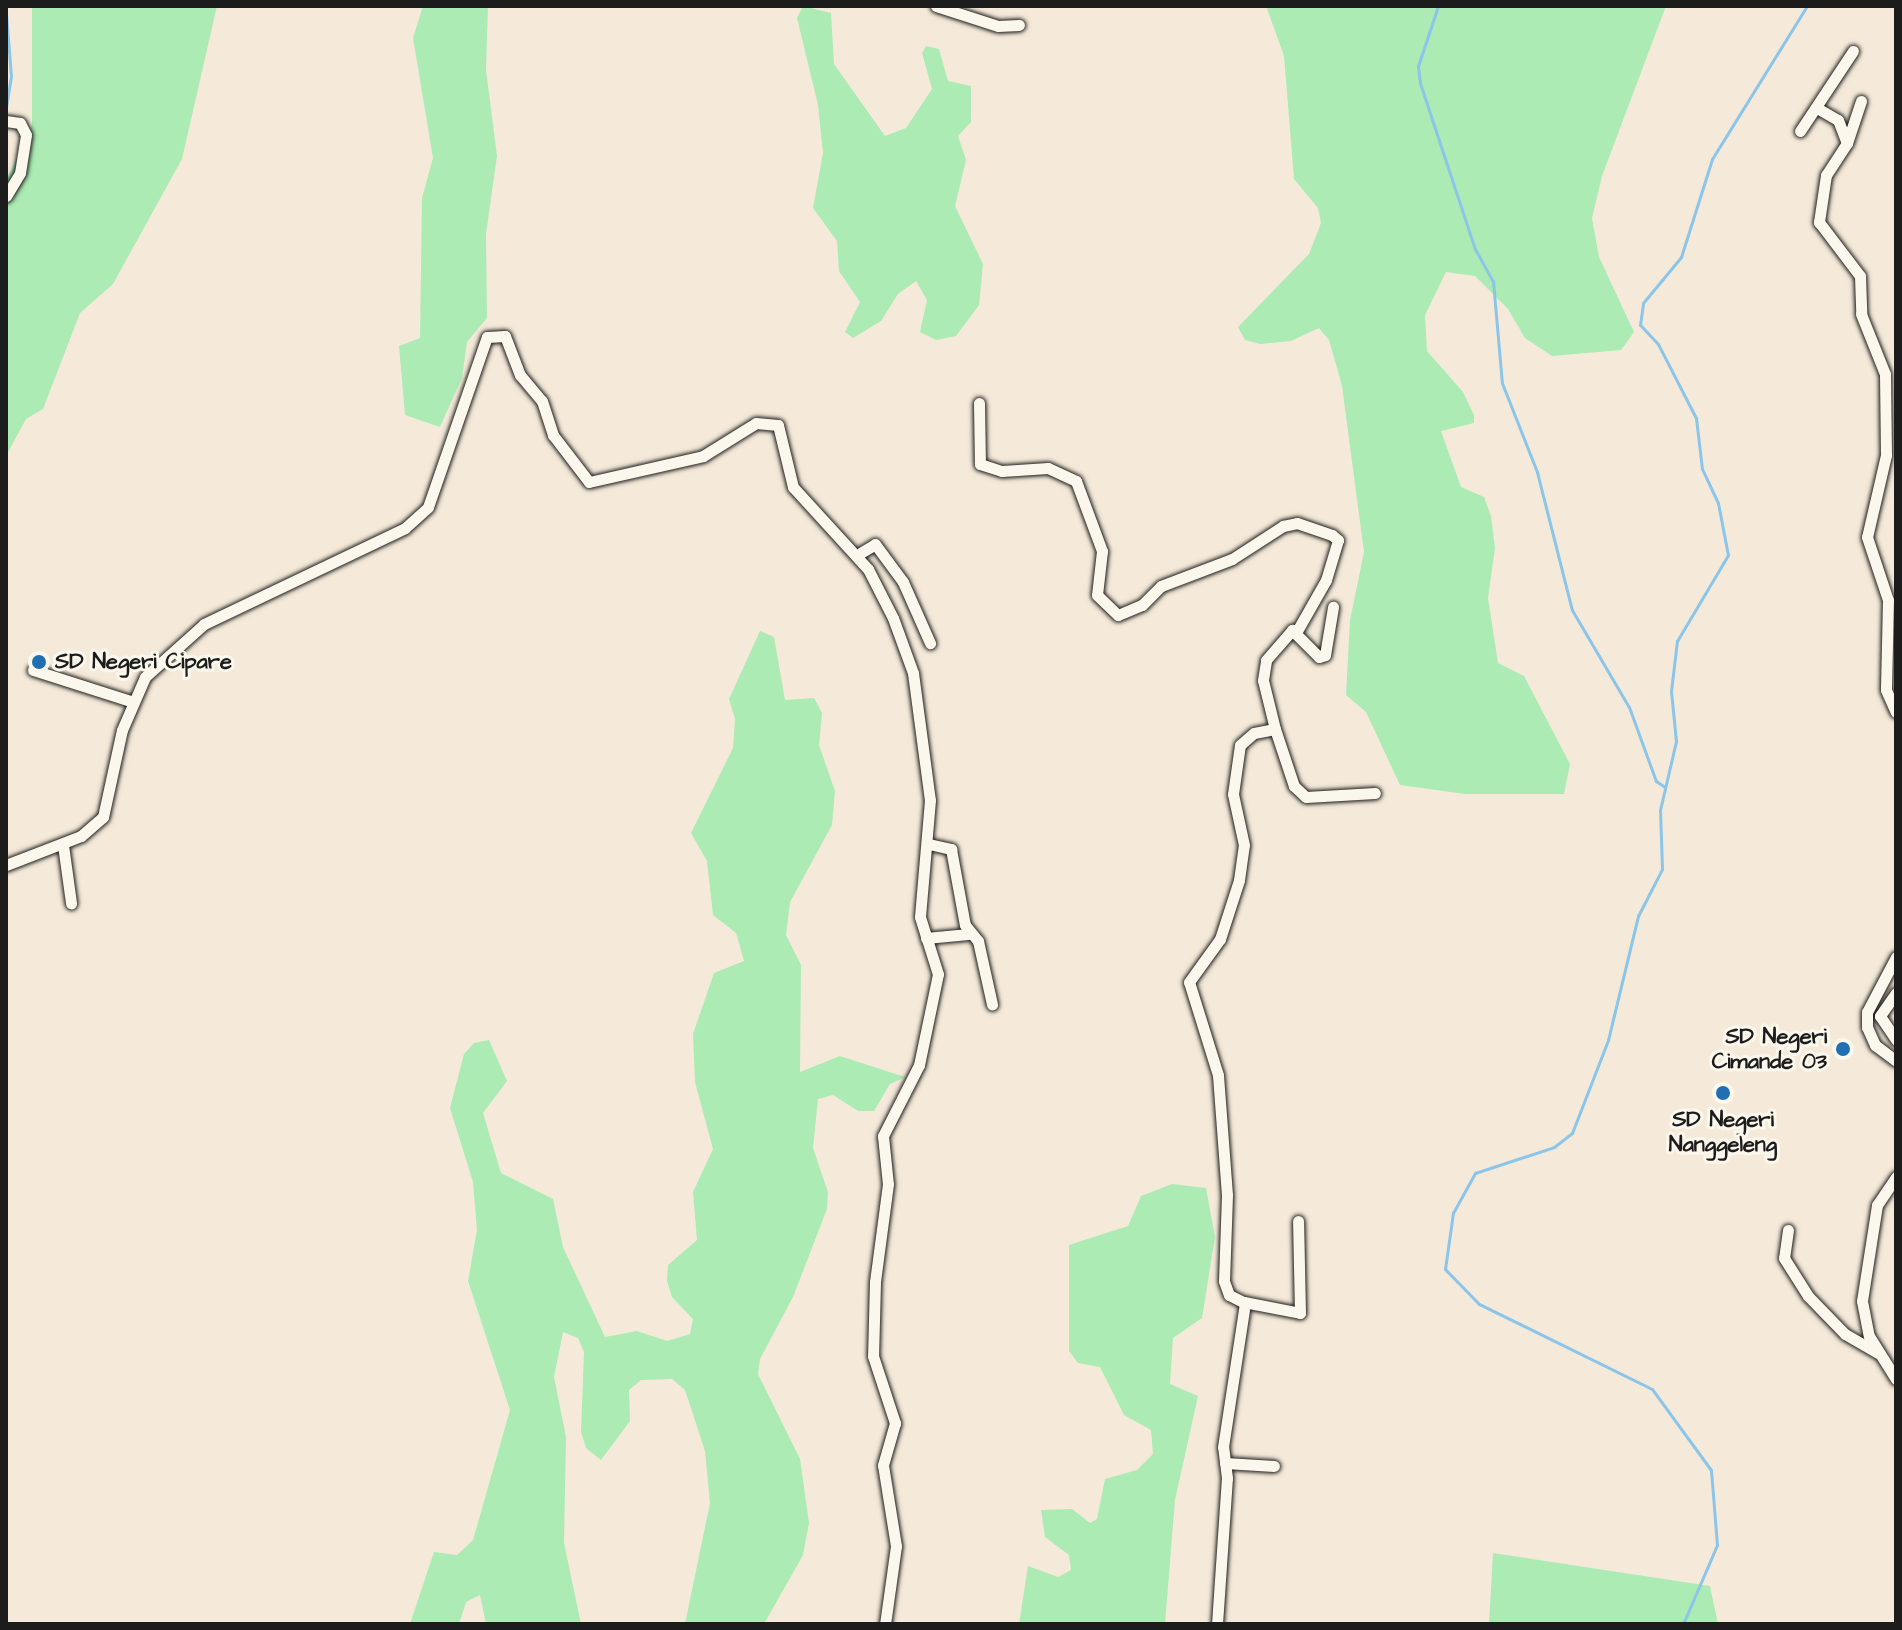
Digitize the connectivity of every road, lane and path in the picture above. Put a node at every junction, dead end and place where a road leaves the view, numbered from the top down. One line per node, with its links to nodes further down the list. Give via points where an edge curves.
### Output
1 (936, 6): 2 (street, via 998,26)
2 (1019, 25)
3 (1853, 51): 5 (street)
4 (1861, 101): 8 (street)
5 (1817, 108): 7 (street); 8 (street, via 1838,120)
6 (6, 121): 9 (street, via 20,123 26,135 20,173)
7 (1800, 131)
8 (1847, 143): 17 (street, via 1826,175 1819,222 1860,276 1861,314 1885,374 1886,455 1867,537 1888,600 1886,690)
9 (6, 196)
10 (979, 403): 13 (street, via 980,464 1002,471 1048,468 1076,481 1101,545 1097,595 1118,615 1142,605 1161,586 1232,559 1283,526 1297,523 1332,535 1338,540 1326,580)
11 (857, 555): 14 (street, via 875,544 903,582); 16 (street, via 793,487 780,429 769,422 746,427 703,456 589,482 553,435 542,401 520,375 512,347 493,333 477,354 447,465 428,507 405,528 204,624 148,673); 20 (street, via 887,602 913,673 930,800)
12 (1333, 607): 13 (street, via 1325,655 1319,657)
13 (1297, 631): 18 (street, via 1285,634 1262,672)
14 (930, 643)
15 (33, 670): 16 (street)
16 (133, 702): 21 (street, via 103,817)
17 (1896, 712)
18 (1275, 729): 19 (street, via 1294,786 1306,797); 34 (street, via 1254,733 1240,745 1233,794 1244,845 1239,880 1220,939 1189,982 1218,1075 1227,1195 1224,1281 1229,1295)
19 (1375, 793)
20 (929, 844): 24 (street, via 951,849); 25 (street, via 919,904)
21 (63, 845): 22 (street); 23 (street)
22 (6, 865)
23 (71, 903)
24 (968, 934): 25 (street); 28 (street, via 978,941)
25 (926, 938): 39 (street, via 938,968 919,1065 883,1136 888,1184 872,1347 895,1423 883,1465 896,1546)
26 (1896, 957): 30 (street, via 1867,1012 1867,1027 1875,1045)
27 (1896, 993): 29 (street, via 1880,1016)
28 (992, 1004)
29 (1896, 1040)
30 (1896, 1061)
31 (1896, 1177): 35 (street, via 1877,1205 1864,1263 1863,1315)
32 (1298, 1221): 34 (street, via 1300,1313)
33 (1788, 1230): 35 (street, via 1784,1258 1802,1287 1845,1334)
34 (1244, 1302): 37 (street)
35 (1878, 1353): 36 (street)
36 (1896, 1379)
37 (1225, 1463): 38 (street); 40 (street)
38 (1274, 1466)
39 (885, 1624)
40 (1217, 1624)

